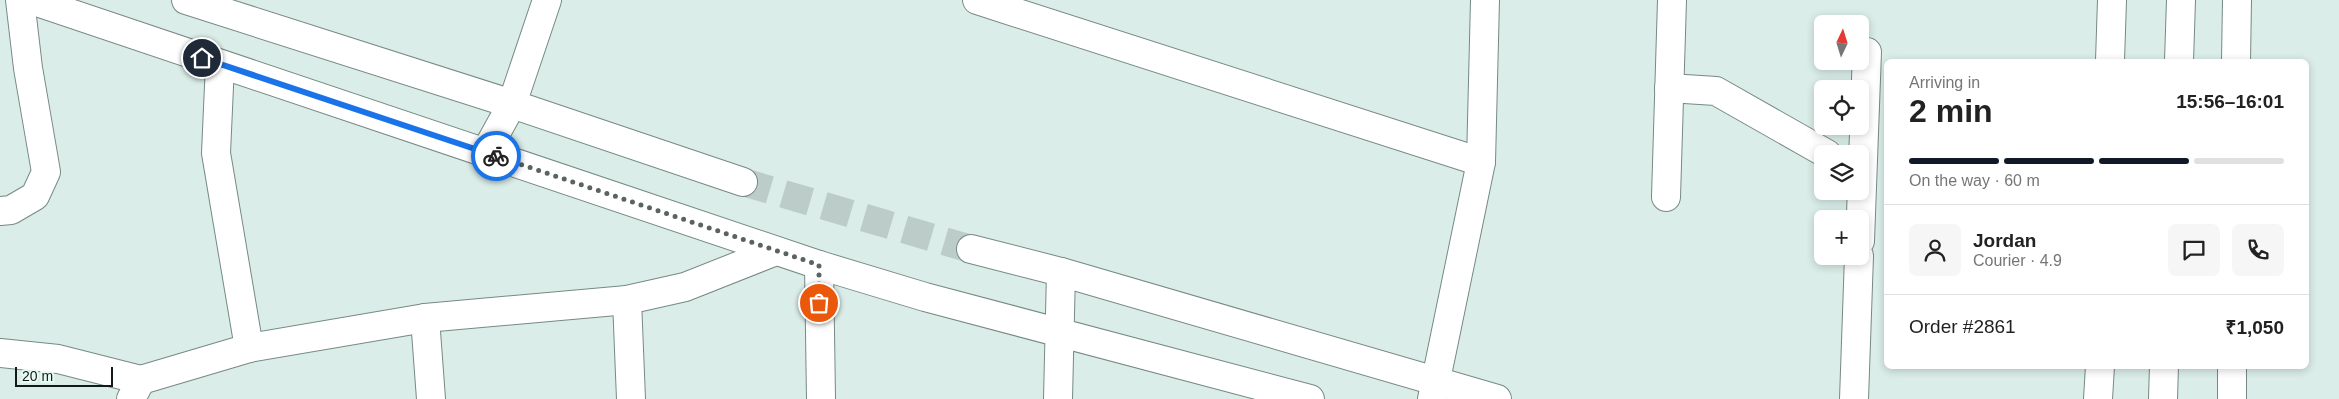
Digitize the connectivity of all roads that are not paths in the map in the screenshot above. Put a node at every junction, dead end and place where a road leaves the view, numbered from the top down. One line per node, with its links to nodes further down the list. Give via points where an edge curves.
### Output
1 (20, 0): 25 (main road, via 46,172 35,196 11,210)
2 (31, 0): 11 (main road)
3 (186, 0): 18 (main road)
4 (547, 0): 18 (main road)
5 (977, 0): 21 (main road)
6 (1485, 0): 21 (main road)
7 (1672, 0): 17 (main road)
8 (2112, 0): 12 (main road)
9 (2182, 0): 13 (main road)
10 (2237, 0): 14 (main road)
11 (62, 5): 15 (main road)
12 (2110, 59)
13 (2179, 59)
14 (2236, 59)
15 (220, 64): 20 (main road); 34 (main road, via 216,153)
16 (1866, 70): 24 (main road)
17 (1669, 88): 19 (main road, via 1716,91); 23 (main road)
18 (512, 104): 20 (main road); 22 (main road)
19 (1814, 147)
20 (485, 153): 27 (main road)
21 (1481, 162): 40 (main road)
22 (743, 182)
23 (1666, 196)
24 (1861, 210)
25 (0, 212)
26 (971, 249): 30 (main road)
27 (776, 251): 28 (main road); 31 (main road, via 686,287)
28 (819, 265): 33 (main road); 43 (main road)
29 (1859, 265): 47 (main road)
30 (1061, 272): 33 (main road); 40 (main road)
31 (628, 300): 32 (main road); 42 (main road)
32 (425, 318): 34 (main road); 41 (main road)
33 (1060, 334): 44 (main road); 45 (main road)
34 (249, 348): 39 (main road)
35 (0, 353): 39 (main road, via 58,360)
36 (2100, 369): 48 (main road)
37 (2164, 369): 49 (main road)
38 (2232, 369): 50 (main road)
39 (136, 389)
40 (1434, 391): 46 (main road)
41 (431, 399)
42 (631, 399)
43 (821, 399)
44 (1058, 399)
45 (1310, 399)
46 (1497, 399)
47 (1854, 399)
48 (2098, 399)
49 (2163, 399)
50 (2232, 399)

